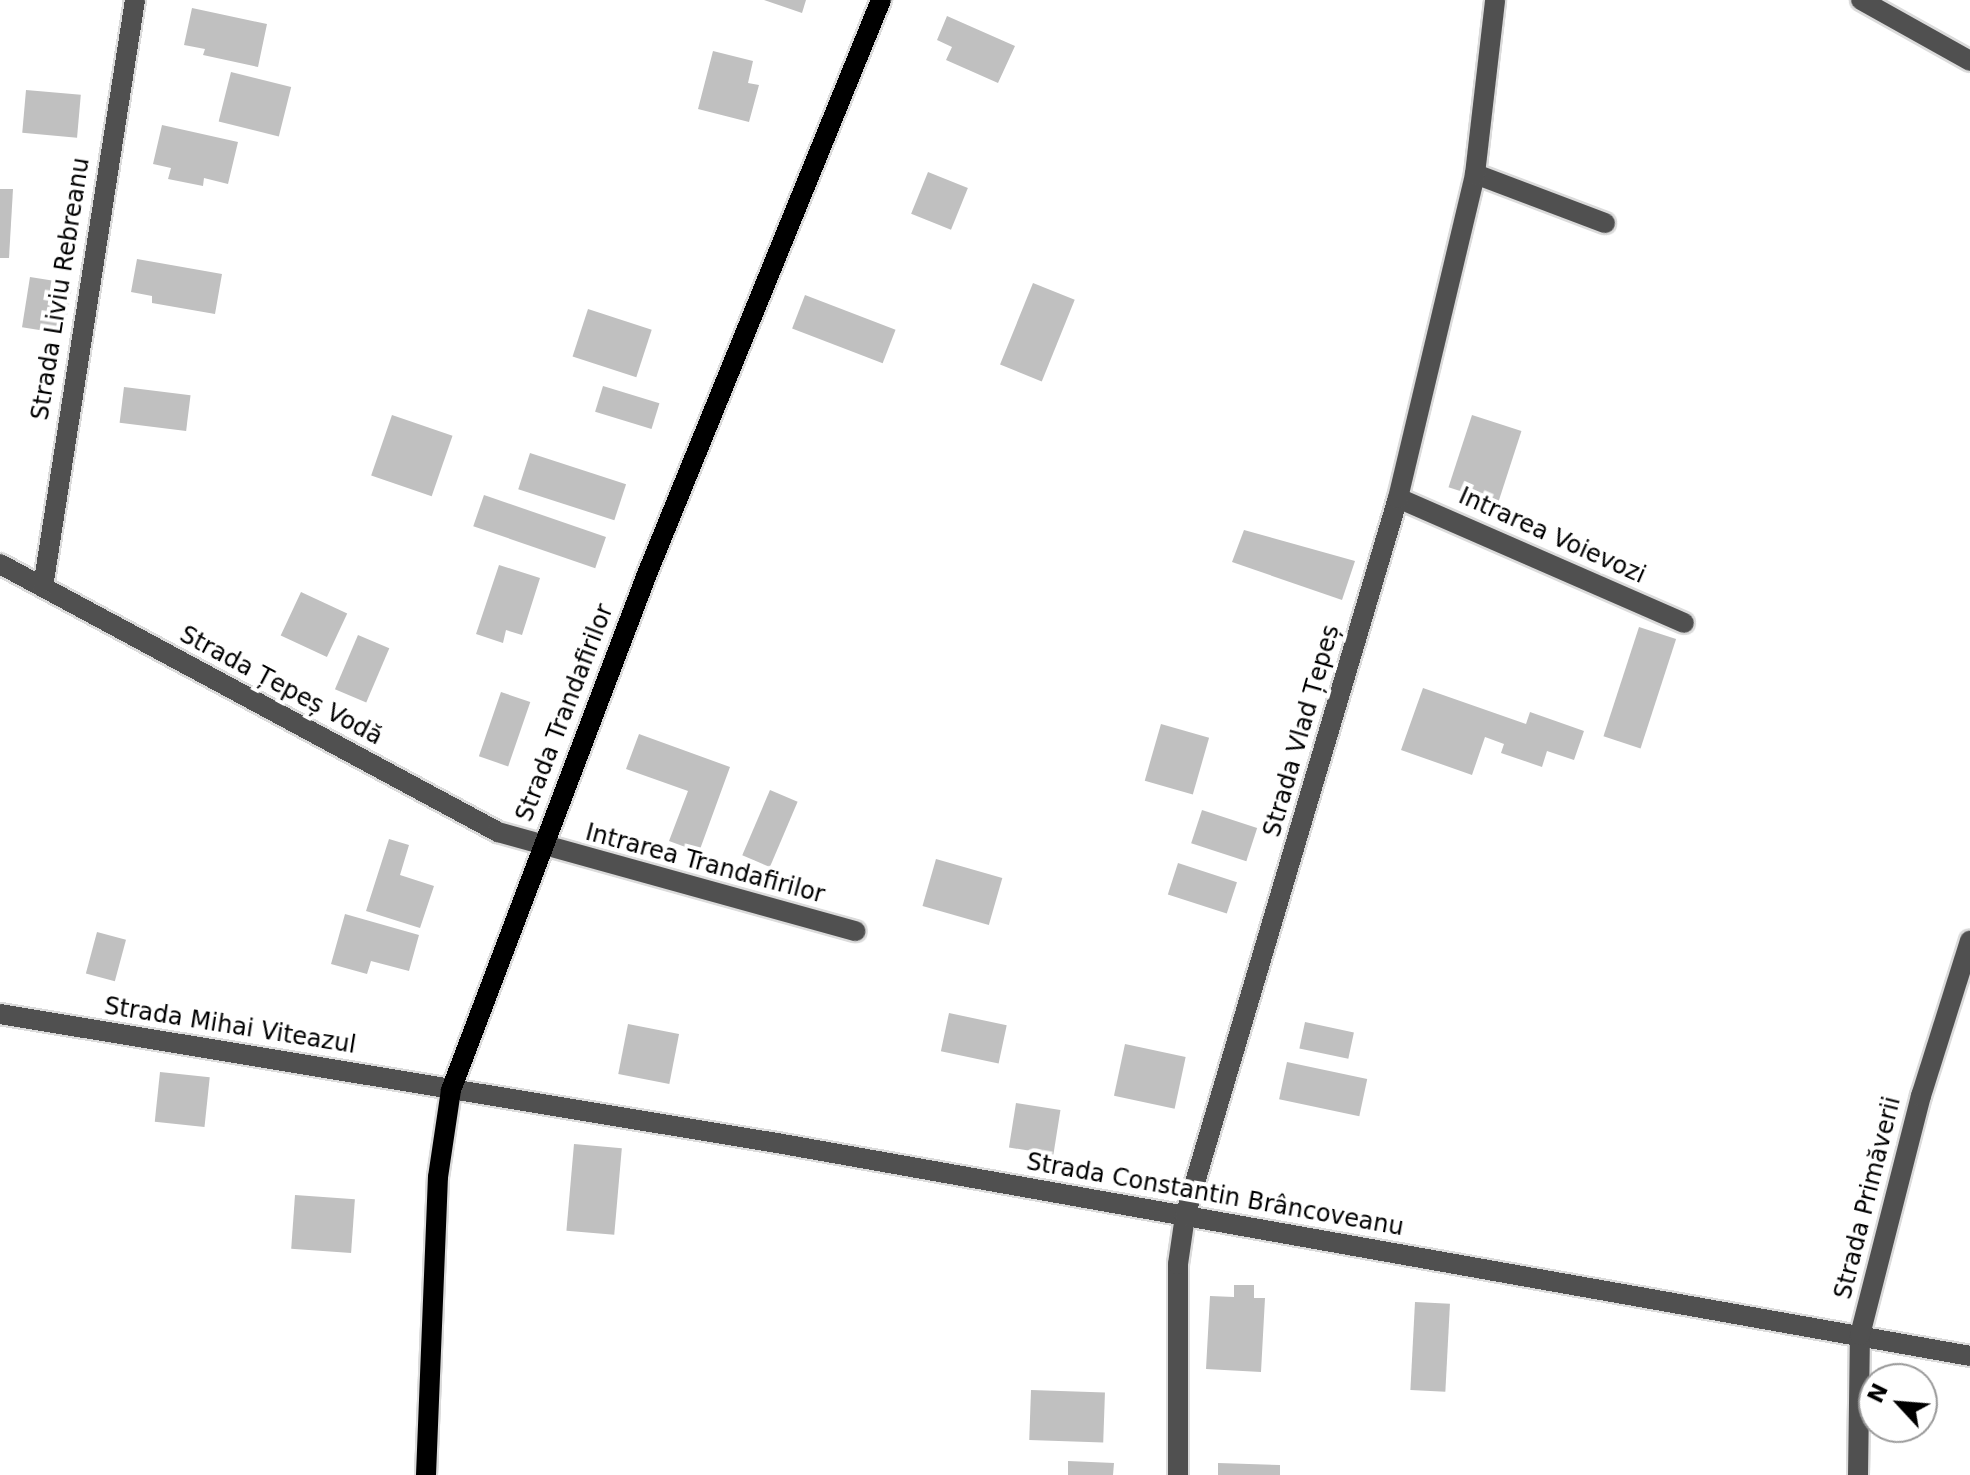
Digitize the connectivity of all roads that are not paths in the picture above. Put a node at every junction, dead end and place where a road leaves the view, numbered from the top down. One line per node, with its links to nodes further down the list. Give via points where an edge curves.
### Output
1 (135, 0): 10 (street, Strada Liviu Rebreanu)
2 (881, 0): 12 (main road, Strada Trandafirilor)
3 (1495, 0): 6 (street, Strada Vlad Țepeș)
4 (1861, 0): 5 (street)
5 (1970, 61)
6 (1475, 174): 7 (street); 8 (street, Strada Vlad Țepeș)
7 (1605, 223)
8 (1398, 498): 11 (street, Intrarea Voievozi); 17 (street, Strada Vlad Țepeș)
9 (0, 564): 10 (street, Strada Țepeș Vodă)
10 (43, 587): 12 (street, Strada Țepeș Vodă, via 498,832)
11 (1684, 623)
12 (541, 847): 13 (street, Intrarea Trandafirilor); 16 (main road, Strada Trandafirilor)
13 (856, 931)
14 (1970, 941): 18 (street, Strada Primăverii, via 1921,1096)
15 (0, 1014): 16 (street, Strada Mihai Viteazul)
16 (451, 1090): 17 (street, Strada Constantin Brâncoveanu); 20 (main road, Strada Trandafirilor, via 438,1177)
17 (1185, 1216): 18 (street, Strada Constantin Brâncoveanu); 21 (street, Strada Vlad Țepeș, via 1178,1264)
18 (1860, 1335): 19 (street, Strada Constantin Brâncoveanu); 22 (street, Strada Primăverii)
19 (1970, 1356)
20 (426, 1475)
21 (1178, 1475)
22 (1858, 1475)

